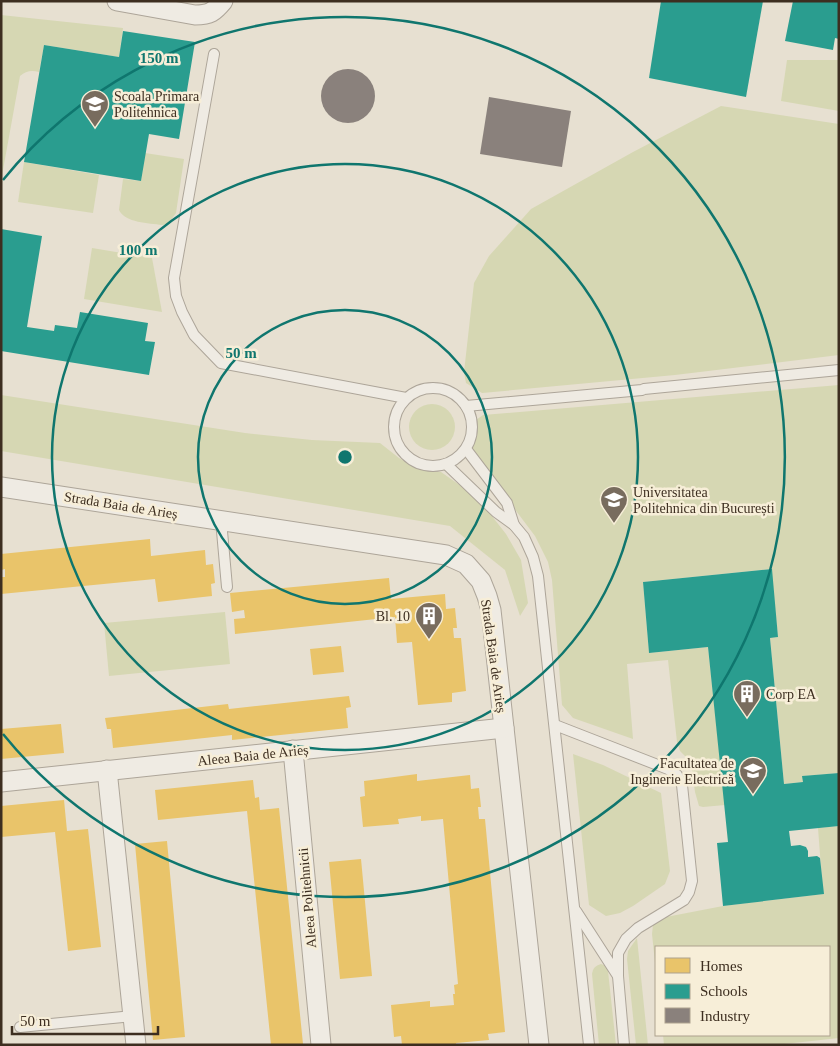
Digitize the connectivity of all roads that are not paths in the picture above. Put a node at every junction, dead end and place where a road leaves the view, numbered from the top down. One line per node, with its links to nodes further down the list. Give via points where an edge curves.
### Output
1 (116, 1): 2 (street, via 207,15)
2 (223, 1)
3 (214, 54): 5 (lane, via 174,278 176,296 194,335 221,363)
4 (839, 370): 6 (lane)
5 (406, 398): 6 (lane, via 424,388 440,388 454,394); 8 (lane, via 393,423 397,445 413,462 435,467)
6 (466, 406): 7 (lane, via 472,428)
7 (466, 449): 8 (lane); 11 (lane, via 507,503)
8 (446, 464): 11 (lane)
9 (1, 486): 10 (street, Strada Baia de Arieș)
10 (221, 520): 12 (lane); 14 (street, Strada Baia de Arieș, via 446,555 466,564 482,581 491,610)
11 (514, 525): 13 (lane, via 524,537 538,576)
12 (227, 587)
13 (554, 725): 18 (lane); 19 (lane, via 668,769 678,775 682,785 692,881 689,892 684,900 626,939 618,954)
14 (504, 728): 15 (street, Aleea Baia de Arieș); 24 (street, Strada Baia de Arieș)
15 (293, 750): 16 (street, Aleea Baia de Arieș); 23 (street, Aleea Politehnicii)
16 (107, 770): 17 (street, Aleea Baia de Arieș); 20 (street)
17 (1, 782)
18 (575, 908): 19 (lane); 25 (lane)
19 (618, 976): 26 (lane)
20 (133, 1016): 21 (lane); 22 (street)
21 (20, 1027)
22 (136, 1045)
23 (321, 1045)
24 (539, 1045)
25 (589, 1045)
26 (624, 1045)

